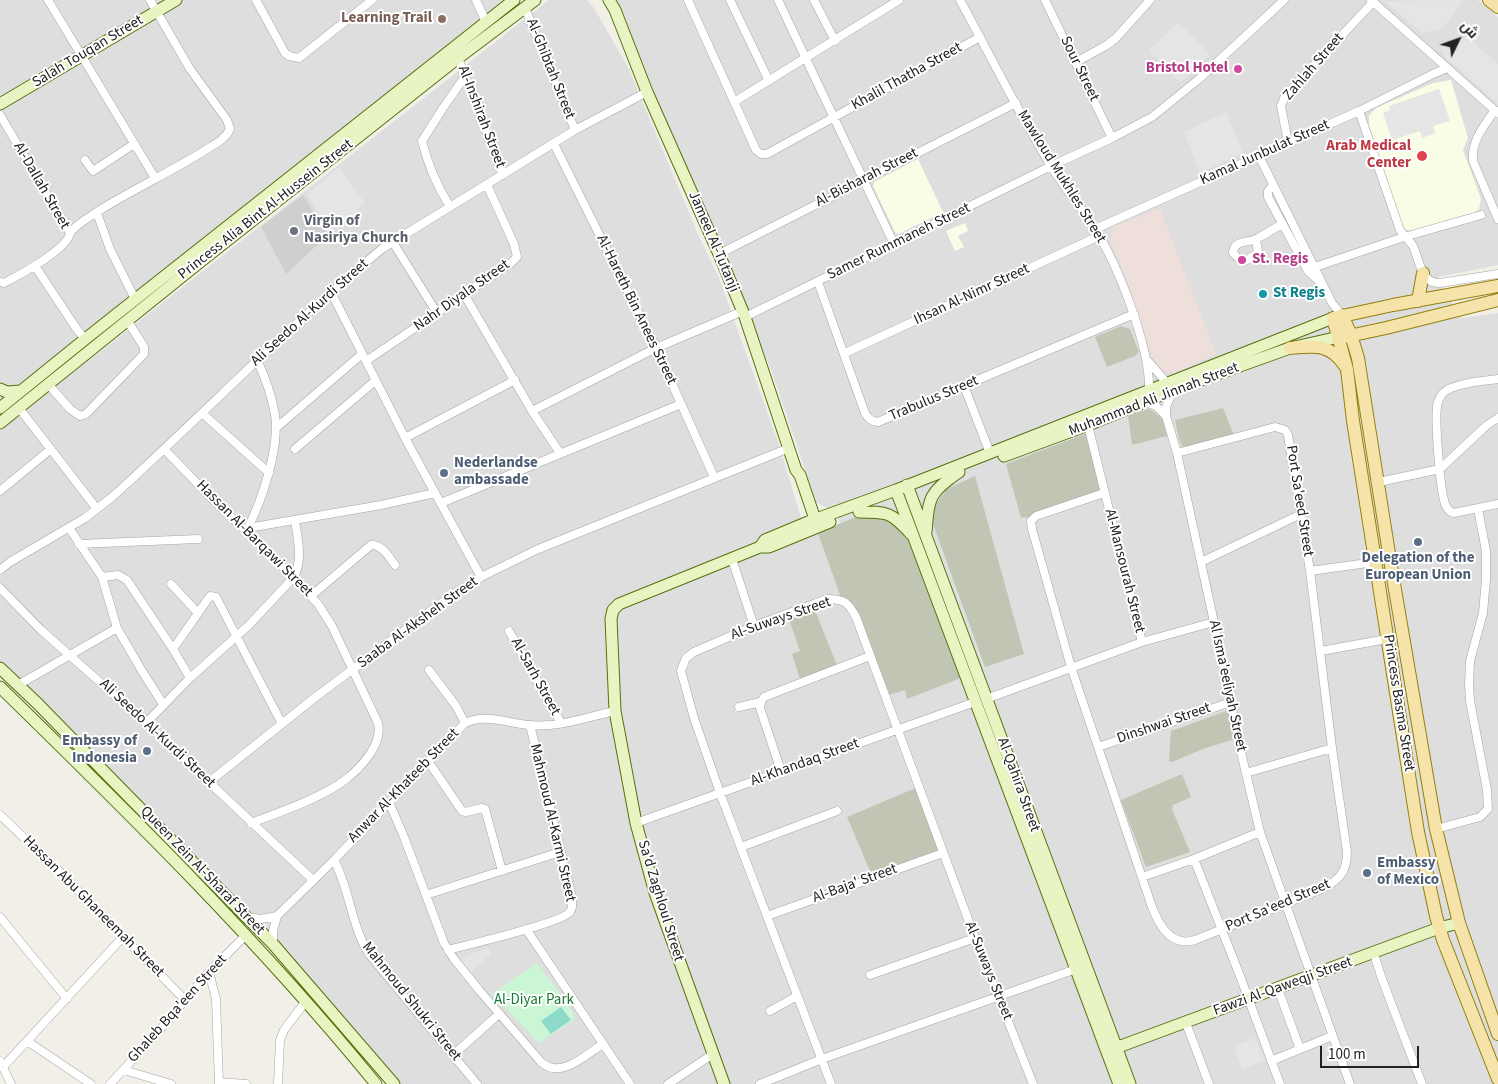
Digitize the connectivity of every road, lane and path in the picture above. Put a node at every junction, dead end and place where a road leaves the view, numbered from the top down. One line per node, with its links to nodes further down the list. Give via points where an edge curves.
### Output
1 (48, 0): 30 (street)
2 (150, 0): 25 (street)
3 (176, 0): 25 (main road, Salah Touqan Street)
4 (256, 0): 5 (street, via 285,53 299,58)
5 (372, 0)
6 (476, 0): 27 (street)
7 (514, 0): 27 (main road, Princess Alia Bint Al-Hussein Street)
8 (535, 0): 23 (main road, Princess Alia Bint Al-Hussein Street)
9 (602, 0): 26 (main road, Jameel Al-Tutanji)
10 (609, 0): 26 (main road, Jameel Al-Tutanji)
11 (688, 0): 40 (street)
12 (730, 0): 38 (street)
13 (778, 0): 32 (street)
14 (814, 0): 29 (street)
15 (899, 0): 22 (street)
16 (960, 0): 28 (street, Mawloud Mukhles Street)
17 (1045, 0): 33 (street, Sour Street)
18 (1150, 0): 33 (street, via 1116,38)
19 (1284, 0): 48 (street, Samer Rummaneh Street, via 1172,102 1152,117)
20 (1489, 0): 24 (main road)
21 (1372, 1): 34 (street); 49 (street, Zahlah Street, via 1284,96 1281,106)
22 (886, 4): 29 (street)
23 (525, 8): 31 (main road, Princess Alia Bint Al-Hussein Street); 47 (street, Al-Ghibtah Street)
24 (1498, 8)
25 (157, 11): 30 (main road, Salah Touqan Street); 56 (street, via 187,65 227,120 230,129 210,147)
26 (618, 17): 39 (main road, Jameel Al-Tutanji)
27 (486, 22): 81 (main road, Princess Alia Bint Al-Hussein Street)
28 (980, 37): 41 (street, Mawloud Mukhles Street); 46 (street, Khalil Thatha Street)
29 (835, 40): 32 (street)
30 (81, 56): 42 (main road, Salah Touqan Street); 50 (street)
31 (458, 58): 37 (street, Al-Inshirah Street); 88 (main road, Princess Alia Bint Al-Hussein Street)
32 (807, 58): 38 (street); 46 (street)
33 (1076, 62): 48 (street, Sour Street)
34 (1440, 62): 35 (street); 36 (street)
35 (1447, 68): 36 (street, Kamal Junbulat Street); 44 (street)
36 (1433, 74): 43 (street, Kamal Junbulat Street)
37 (466, 75): 55 (street, Al-Inshirah Street); 60 (street, via 422,142 427,161)
38 (769, 81): 40 (street)
39 (647, 92): 47 (street, Ali Seedo Al-Kurdi Street); 71 (main road, Jameel Al-Tutanji)
40 (734, 102): 46 (street, Khalil Thatha Street, via 756,150 761,154 767,154)
41 (1016, 103): 54 (street, Mawloud Mukhles Street); 57 (street, Al-Bisharah Street)
42 (0, 104)
43 (1359, 111): 49 (street, Kamal Junbulat Street); 67 (street)
44 (1497, 112): 63 (street, via 1478,137 1472,151 1473,161)
45 (0, 115): 65 (street, Al-Dallah Street)
46 (834, 117): 57 (street)
47 (575, 130): 51 (street, Ali Seedo Al-Kurdi Street)
48 (1112, 138): 54 (street, Samer Rummaneh Street)
49 (1288, 142): 52 (street, Kamal Junbulat Street)
50 (134, 144): 53 (street, via 93,171); 56 (street)
51 (554, 144): 55 (street, Ali Seedo Al-Kurdi Street); 93 (street, Al-Hareth Bin Anees Street)
52 (1260, 156): 59 (street); 66 (street, Kamal Junbulat Street)
53 (85, 160)
54 (1051, 166): 66 (street, Mawloud Mukhles Street); 70 (street, Samer Rummaneh Street)
55 (503, 175): 58 (street, Ali Seedo Al-Kurdi Street)
56 (155, 178): 61 (street)
57 (864, 180): 70 (street); 71 (street, Al-Bisharah Street)
58 (487, 185): 60 (street, Ali Seedo Al-Kurdi Street); 80 (street, Nahr Diyala Street, via 517,257)
59 (1273, 185): 64 (street, via 1268,197); 73 (street)
60 (450, 208): 69 (street, Ali Seedo Al-Kurdi Street)
61 (97, 212): 65 (street); 81 (street, via 110,249)
62 (1481, 215): 67 (street)
63 (1497, 215)
64 (1283, 224): 68 (street); 78 (street, via 1308,272)
65 (70, 233): 72 (street, Al-Dallah Street, via 68,241)
66 (1097, 233): 86 (street, Mawloud Mukhles Street); 95 (street, Ihsan Al-Nimr Street)
67 (1404, 237): 73 (street); 74 (street, via 1413,247)
68 (1256, 240)
69 (392, 241): 79 (street, Ali Seedo Al-Kurdi Street); 84 (street)
70 (894, 244): 76 (street, Samer Rummaneh Street)
71 (719, 254): 85 (main road, Jameel Al-Tutanji)
72 (35, 266): 75 (street, Al-Dallah Street, via 4,283); 91 (street, via 76,328)
73 (1315, 267): 78 (street)
74 (1423, 273): 77 (street, via 1436,284); 83 (main road)
75 (0, 282)
76 (818, 282): 85 (street, Samer Rummaneh Street); 95 (street, Trabulus Street)
77 (1497, 283): 83 (main road, Muhammad Ali Jinnah Street)
78 (1323, 284): 87 (street)
79 (331, 292): 96 (street); 97 (street, Ali Seedo Al-Kurdi Street)
80 (464, 294): 84 (street, Nahr Diyala Street); 102 (street)
81 (135, 299): 91 (main road, Princess Alia Bint Al-Hussein Street)
82 (1498, 300): 89 (main road, Muhammad Ali Jinnah Street)
83 (1418, 301): 87 (main road, Muhammad Ali Jinnah Street)
84 (437, 313): 99 (street, Nahr Diyala Street)
85 (744, 314): 93 (street, Samer Rummaneh Street); 121 (main road, Jameel Al-Tutanji)
86 (1134, 314): 98 (street, Mawloud Mukhles Street); 105 (street, Trabulus Street)
87 (1338, 317): 90 (main road, Princess Basma Street); 106 (main road, Muhammad Ali Jinnah Street)
88 (128, 320): 92 (main road, Princess Alia Bint Al-Hussein Street); 104 (street, via 144,347 144,354 86,414 80,416 75,413)
89 (1386, 328): 90 (main road, Muhammad Ali Jinnah Street); 100 (main road, via 1363,343)
90 (1345, 336): 94 (main road, Muhammad Ali Jinnah Street); 100 (main road, Princess Basma Street)
91 (87, 337): 92 (main road); 108 (main road, Princess Alia Bint Al-Hussein Street)
92 (96, 346): 104 (main road, Princess Alia Bint Al-Hussein Street)
93 (656, 348): 110 (street, Al-Hareth Bin Anees Street); 113 (street, Samer Rummaneh Street)
94 (1290, 348): 100 (main road, via 1322,347); 106 (main road, Muhammad Ali Jinnah Street)
95 (845, 353): 105 (street, Trabulus Street, via 865,413 872,421 878,422)
96 (362, 354): 99 (street); 119 (street)
97 (258, 360): 114 (street, Ali Seedo Al-Kurdi Street); 119 (street, via 271,397)
98 (1147, 360): 106 (street, Mawloud Mukhles Street); 109 (street, Mawloud Mukhles Street)
99 (366, 362): 103 (street)
100 (1355, 364): 132 (main road, Princess Basma Street); 152 (main road, Princess Basma Street, via 1353,421)
101 (1498, 379): 128 (street, via 1451,388 1438,400)
102 (515, 380): 113 (street); 120 (street)
103 (375, 381): 120 (street); 124 (street)
104 (48, 384): 112 (main road, Princess Alia Bint Al-Hussein Street)
105 (964, 386): 126 (street)
106 (1170, 386): 109 (main road, Muhammad Ali Jinnah Street); 115 (street)
107 (0, 389): 108 (main road)
108 (20, 391): 111 (main road, Princess Alia Bint Al-Hussein Street)
109 (1146, 397): 115 (street); 118 (main road, Muhammad Ali Jinnah Street); 126 (main road, Muhammad Ali Jinnah Street)
110 (681, 404): 125 (street); 131 (street, Al-Hareth Bin Anees Street)
111 (0, 408)
112 (19, 408): 117 (main road, Princess Alia Bint Al-Hussein Street); 122 (street)
113 (532, 411): 125 (street)
114 (202, 413): 123 (street, Ali Seedo Al-Kurdi Street); 130 (street)
115 (1166, 416): 127 (street, Al Isma'eeliyah Street)
116 (1498, 418): 128 (street)
117 (0, 423)
118 (1088, 425): 129 (main road, Muhammad Ali Jinnah Street); 136 (street, Al-Mansourah Street)
119 (276, 428): 130 (street)
120 (404, 438): 135 (street)
121 (789, 448): 131 (street, Saaba Al-Aksheh Street); 144 (main road, Jameel Al-Tutanji, via 796,470 794,475)
122 (52, 449): 133 (street); 139 (street)
123 (164, 449): 139 (street, Ali Seedo Al-Kurdi Street); 146 (street, Hassan Al-Barqawi Street)
124 (295, 450)
125 (560, 453): 137 (street)
126 (990, 453): 134 (main road, Muhammad Ali Jinnah Street)
127 (1177, 453): 142 (street, Port Sa'eed Street, via 1267,429 1285,430 1290,442); 151 (street, Al Isma'eeliyah Street)
128 (1440, 469): 132 (street); 140 (street, via 1444,501 1449,511)
129 (959, 472): 134 (main road, Muhammad Ali Jinnah Street); 147 (main road, via 932,495)
130 (269, 473): 146 (street)
131 (714, 477): 157 (street, Saaba Al-Aksheh Street, via 536,550)
132 (1379, 482): 205 (main road, Princess Basma Street)
133 (0, 491)
134 (903, 491): 141 (main road, Muhammad Ali Jinnah Street); 144 (main road, Muhammad Ali Jinnah Street); 147 (main road, Al-Qahira Street)
135 (435, 493): 137 (street); 143 (street)
136 (1104, 493): 169 (street, Al-Mansourah Street); 174 (street, Port Sa'eed Street, via 1036,516 1031,521)
137 (440, 503): 157 (street)
138 (1498, 504): 140 (street)
139 (98, 509): 145 (street, Ali Seedo Al-Kurdi Street)
140 (1478, 509): 205 (street, via 1486,551 1486,579 1483,613 1470,661 1469,685 1488,810 1480,817)
141 (859, 512): 144 (main road, Muhammad Ali Jinnah Street); 147 (main road, via 888,514)
142 (1301, 514): 151 (street); 155 (street, Port Sa'eed Street)
143 (295, 521): 146 (street); 156 (street, via 300,556)
144 (813, 524): 150 (main road, via 768,547 760,547)
145 (69, 528): 149 (street); 154 (street, Ali Seedo Al-Kurdi Street)
146 (247, 530): 156 (street, Hassan Al-Barqawi Street)
147 (920, 535): 181 (main road, Al-Qahira Street)
148 (198, 540): 149 (street)
149 (79, 544): 158 (street)
150 (732, 559): 164 (street); 186 (main road, Sa'd Zaghloul Street, via 619,604 613,610)
151 (1201, 562): 163 (street, Al Isma'eeliyah Street)
152 (1376, 562): 155 (street); 168 (main road, Princess Basma Street)
153 (396, 565): 161 (street, via 380,547 371,545)
154 (0, 570)
155 (1310, 571): 171 (street, Port Sa'eed Street)
156 (294, 577): 161 (street, Hassan Al-Barqawi Street); 167 (street)
157 (481, 577): 176 (street, Saaba Al-Aksheh Street)
158 (102, 578): 165 (street); 170 (street, via 118,575 126,580)
159 (171, 584): 162 (street)
160 (0, 588): 172 (street, Ali Seedo Al-Kurdi Street)
161 (312, 596): 176 (street, Hassan Al-Barqawi Street, via 332,626)
162 (198, 613): 167 (street, via 210,596 216,597); 170 (street)
163 (1214, 622): 169 (street); 183 (street, Al Isma'eeliyah Street)
164 (754, 626): 173 (street, Al-Suways Street, via 827,599 839,599 851,608); 199 (street, Al-Suways Street, via 694,652 682,666 685,688)
165 (117, 628): 172 (street); 184 (street)
166 (509, 631): 190 (street, Al-Sarh Street)
167 (237, 636): 178 (street); 189 (street)
168 (1387, 639): 171 (street); 222 (main road, Princess Basma Street, via 1418,832)
169 (1142, 642): 174 (street, Al-Mansourah Street)
170 (174, 649): 178 (street)
171 (1321, 651): 194 (street, Port Sa'eed Street)
172 (70, 655): 179 (street); 187 (street, Ali Seedo Al-Kurdi Street)
173 (870, 656): 182 (street, via 764,697); 192 (street, Al-Suways Street)
174 (1071, 667): 181 (street, Al-Mansourah Street); 193 (street, Port Sa'eed Street)
175 (0, 668): 179 (main road, Queen Zein Al-Sharaf Street)
176 (353, 670): 189 (street, Saaba Al-Aksheh Street); 203 (street, Hassan Al-Barqawi Street, via 380,731 371,752 339,784)
177 (429, 670): 188 (street, via 456,706)
178 (190, 678): 184 (street)
179 (18, 685): 220 (main road, Queen Zein Al-Sharaf Street)
180 (0, 687): 225 (main road, Queen Zein Al-Sharaf Street)
181 (980, 700): 192 (street, Al-Khandaq Street); 231 (main road, Al-Qahira Street); 250 (main road, Al-Qahira Street)
182 (761, 702): 185 (street); 196 (street, via 760,708)
183 (1231, 702): 193 (street, Dinshwai Street); 197 (street, Al Isma'eeliyah Street)
184 (163, 704): 187 (street)
185 (739, 707)
186 (616, 711): 190 (street, Anwar Al-Khateeb Street); 204 (main road, Sa'd Zaghloul Street)
187 (146, 723): 198 (street, Ali Seedo Al-Kurdi Street)
188 (464, 723): 191 (street, Anwar Al-Khateeb Street, via 484,718); 195 (street, Anwar Al-Khateeb Street)
189 (282, 724): 198 (street, Saaba Al-Aksheh Street)
190 (561, 724): 191 (street, Anwar Al-Khateeb Street)
191 (530, 725): 208 (street, Mahmoud Al-Karmi Street)
192 (897, 730): 196 (street, Al-Khandaq Street); 209 (street, Al-Suways Street)
193 (1098, 747): 213 (street, Port Sa'eed Street)
194 (1332, 748): 197 (street); 216 (street, Port Sa'eed Street, via 1348,852 1346,865 1342,876 1334,882)
195 (428, 762): 200 (street, Anwar Al-Khateeb Street); 212 (street, via 462,811 485,810)
196 (781, 771): 199 (street, Al-Khandaq Street)
197 (1246, 773): 206 (street, Al Isma'eeliyah Street)
198 (209, 782): 203 (street, Ali Seedo Al-Kurdi Street)
199 (720, 793): 204 (street, Al-Khandaq Street); 207 (street, Al-Suways Street)
200 (389, 802): 211 (street, Anwar Al-Khateeb Street); 215 (street)
201 (837, 811): 207 (street)
202 (0, 816): 226 (street, Hassan Abu Ghaneemah Street)
203 (251, 823): 214 (street, Ali Seedo Al-Kurdi Street)
204 (636, 823): 251 (main road, Sa'd Zaghloul Street, via 657,901)
205 (1436, 829): 221 (main road, Princess Basma Street)
206 (1260, 832): 210 (street); 216 (street, Al Isma'eeliyah Street)
207 (741, 847): 218 (street, Al-Suways Street)
208 (560, 852): 212 (street); 223 (street, Mahmoud Al-Karmi Street, via 572,899 571,909 564,916)
209 (943, 852): 218 (street, Al-Baja' Street); 227 (street, Al-Suways Street)
210 (1194, 859): 213 (street); 224 (street)
211 (334, 860): 214 (street, Anwar Al-Khateeb Street); 252 (street, Mahmoud Shukri Street, via 366,948)
212 (502, 871): 215 (street)
213 (1142, 876): 224 (street, Port Sa'eed Street, via 1157,919 1172,938 1194,940)
214 (313, 880): 217 (street, Anwar Al-Khateeb Street)
215 (426, 895): 229 (street)
216 (1286, 904): 224 (street, Port Sa'eed Street); 234 (street, Al Isma'eeliyah Street)
217 (277, 916): 220 (street); 228 (street)
218 (766, 916): 236 (street, Al-Suways Street)
219 (0, 917): 238 (street)
220 (246, 917): 228 (main road, Queen Zein Al-Sharaf Street)
221 (1459, 923): 222 (main road, Fawzi Al-Qaweqji Street); 245 (main road, Princess Basma Street)
222 (1439, 928): 230 (main road, Fawzi Al-Qaweqji Street); 257 (main road, Princess Basma Street)
223 (526, 929): 229 (street, Mahmoud Al-Karmi Street); 248 (street)
224 (1222, 930): 240 (street)
225 (246, 935): 232 (street, Ghaleb Bqa'een Street); 241 (main road, Queen Zein Al-Sharaf Street)
226 (123, 937): 238 (street); 239 (street, Hassan Abu Ghaneemah Street)
227 (975, 938): 233 (street); 237 (street, Al-Suways Street)
228 (273, 944): 266 (main road, Queen Zein Al-Sharaf Street)
229 (448, 950): 243 (street)
230 (1374, 954): 234 (main road, Fawzi Al-Qaweqji Street); 279 (street)
231 (1076, 969): 237 (street); 250 (main road, Al-Qahira Street)
232 (209, 972): 239 (street, Ghaleb Bqa'een Street); 258 (street, via 216,998)
233 (870, 975)
234 (1311, 976): 235 (main road, Fawzi Al-Qaweqji Street); 246 (street, Al Isma'eeliyah Street)
235 (1278, 989): 240 (main road, Fawzi Al-Qaweqji Street); 249 (street)
236 (797, 996): 242 (street); 253 (street, Al-Suways Street)
237 (999, 996): 253 (street); 273 (street, Al-Suways Street)
238 (67, 999): 247 (street)
239 (185, 1000): 256 (street, Ghaleb Bqa'een Street)
240 (1249, 1000): 244 (main road, Fawzi Al-Qaweqji Street); 254 (street)
241 (306, 1001): 264 (street, via 280,1040); 265 (main road, Queen Zein Al-Sharaf Street)
242 (770, 1011)
243 (499, 1014): 248 (street, via 541,1062 552,1069 566,1067); 252 (street)
244 (1186, 1022): 250 (main road, Fawzi Al-Qaweqji Street); 276 (street)
245 (1498, 1034)
246 (1332, 1036): 249 (street); 278 (street, Al Isma'eeliyah Street)
247 (27, 1041): 255 (street); 260 (street)
248 (603, 1044): 268 (street)
249 (1300, 1049): 254 (street)
250 (1111, 1050): 274 (main road, Al-Qahira Street); 275 (main road, Al-Qahira Street)
251 (713, 1054): 269 (street); 270 (main road, Sa'd Zaghloul Street)
252 (453, 1055): 267 (street, Mahmoud Shukri Street)
253 (822, 1059): 271 (street); 272 (street, Al-Suways Street)
254 (1271, 1061): 277 (street)
255 (1, 1064): 259 (street)
256 (124, 1070): 261 (street, Ghaleb Bqa'een Street); 262 (street)
257 (1498, 1079)
258 (219, 1083): 263 (street)
259 (11, 1084)
260 (91, 1084)
261 (110, 1084)
262 (171, 1084)
263 (246, 1084)
264 (278, 1084)
265 (376, 1084)
266 (394, 1084)
267 (478, 1084)
268 (630, 1084)
269 (668, 1084)
270 (724, 1084)
271 (760, 1084)
272 (831, 1084)
273 (1033, 1084)
274 (1119, 1084)
275 (1130, 1084)
276 (1210, 1084)
277 (1280, 1084)
278 (1350, 1084)
279 (1422, 1084)

